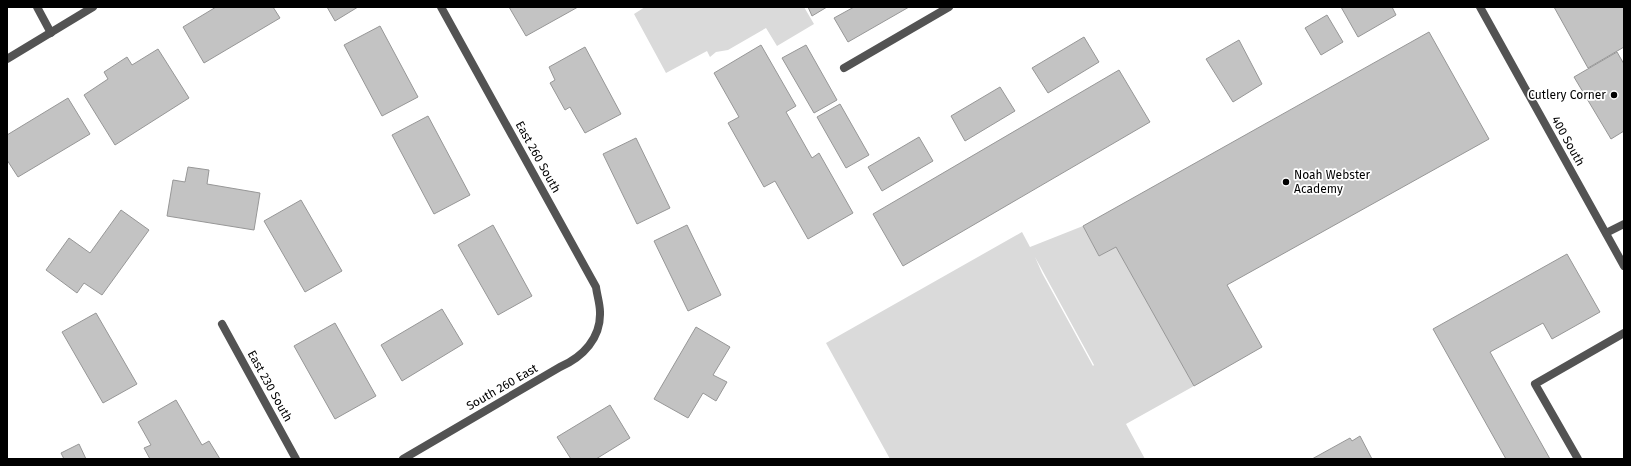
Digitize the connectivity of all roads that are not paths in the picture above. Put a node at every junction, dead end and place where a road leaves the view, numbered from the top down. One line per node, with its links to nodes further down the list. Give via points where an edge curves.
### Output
1 (37, 7): 6 (street)
2 (93, 7): 6 (street)
3 (441, 7): 12 (street, East 260 South, via 596,287 601,311)
4 (949, 7): 8 (street)
5 (1480, 7): 10 (street, 400 South)
6 (51, 33): 7 (street)
7 (7, 59)
8 (844, 68)
9 (1624, 224): 10 (street)
10 (1606, 233): 11 (street, 400 South)
11 (1624, 266)
12 (599, 323): 16 (street, South 260 East, via 596,335 589,346 571,362)
13 (222, 324): 15 (street, East 230 South)
14 (1624, 333): 17 (street, via 1535,384)
15 (296, 459)
16 (403, 459)
17 (1578, 459)

